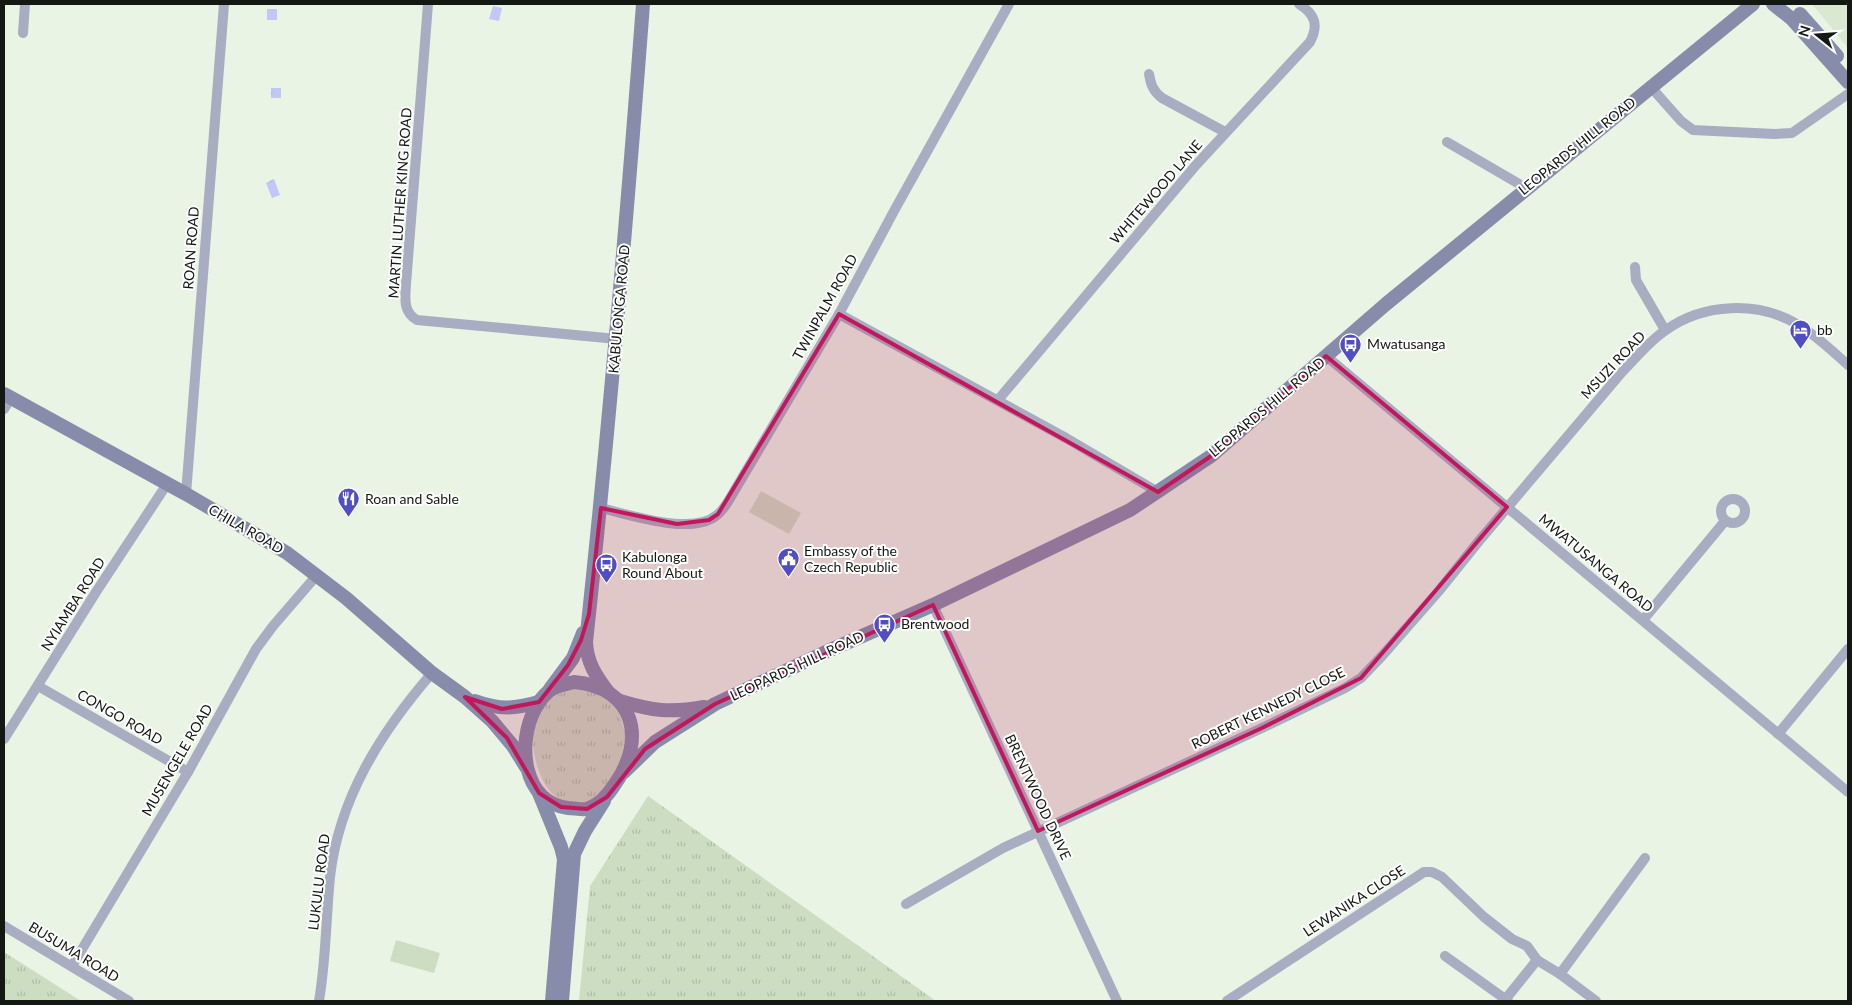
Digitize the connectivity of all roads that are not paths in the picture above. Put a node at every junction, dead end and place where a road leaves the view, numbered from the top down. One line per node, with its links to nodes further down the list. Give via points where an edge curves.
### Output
1 (25, 4): 9 (street)
2 (224, 4): 28 (street, ROAN ROAD)
3 (428, 4): 21 (street, MARTIN LUTHER KING ROAD, via 406,284 407,309 417,320)
4 (643, 4): 21 (main road, KABULONGA ROAD)
5 (1010, 4): 19 (street, TWINPALM ROAD)
6 (1299, 4): 15 (street, WHITEWOOD LANE, via 1308,9 1316,24 1310,42)
7 (1747, 6): 8 (main road); 13 (main road, LEOPARDS HILL ROAD)
8 (1785, 6): 10 (main road, via 1818,34); 12 (main road, via 1792,19)
9 (23, 33)
10 (1848, 69)
11 (1149, 74): 15 (street, via 1152,87 1162,98)
12 (1848, 82)
13 (1650, 86): 14 (street, via 1693,130 1775,134 1792,133); 17 (main road, LEOPARDS HILL ROAD)
14 (1848, 94)
15 (1225, 132): 25 (street, WHITEWOOD LANE)
16 (1447, 142): 17 (street)
17 (1526, 188): 22 (main road, LEOPARDS HILL ROAD)
18 (1635, 267): 20 (street, via 1636,280)
19 (839, 314): 25 (street); 30 (street, TWINPALM ROAD, via 718,514 710,520 677,524)
20 (1665, 330): 23 (street, MSUZI ROAD, via 1712,310 1761,310 1807,330); 29 (street, MSUZI ROAD, via 1642,350)
21 (617, 339): 30 (main road, KABULONGA ROAD)
22 (1326, 356): 27 (main road, LEOPARDS HILL ROAD, via 1211,456); 29 (street, MWATUSANGA ROAD)
23 (1848, 364)
24 (6, 400): 26 (main road, CHILA ROAD)
25 (998, 400): 27 (street)
26 (166, 484): 28 (main road, CHILA ROAD); 38 (street, NYIAMBA ROAD)
27 (1158, 492): 33 (main road, LEOPARDS HILL ROAD, via 1130,510)
28 (186, 494): 32 (main road, CHILA ROAD, via 287,553)
29 (1508, 507): 35 (street, MWATUSANGA ROAD); 52 (street, ROBERT KENNEDY CLOSE, via 1361,678 1262,728)
30 (601, 508): 34 (main road, KABULONGA ROAD)
31 (1725, 521): 35 (street)
32 (317, 576): 37 (main road, CHILA ROAD); 47 (street, MUSENGELE ROAD, via 256,649)
33 (933, 605): 43 (main road, LEOPARDS HILL ROAD); 52 (street, BRENTWOOD DRIVE)
34 (590, 614): 39 (main road, KABULONGA ROAD, via 586,642 589,660); 41 (main road, KABULONGA ROAD, via 577,651)
35 (1643, 620): 44 (street, MWATUSANGA ROAD)
36 (1848, 649): 44 (street)
37 (432, 673): 40 (main road, CHILA ROAD); 62 (street, LUKULU ROAD, via 409,699 376,747 350,796 330,876)
38 (38, 686): 45 (street, NYIAMBA ROAD); 47 (street, CONGO ROAD)
39 (608, 692): 41 (main road, via 574,682 562,684); 42 (main road)
40 (465, 697): 41 (main road, CHILA ROAD, via 502,708 524,706); 46 (main road, CHILA ROAD, via 499,727)
41 (543, 697): 46 (main road, via 527,725 524,742)
42 (620, 701): 43 (main road, LEOPARDS HILL ROAD, via 664,712); 48 (main road, via 632,731)
43 (715, 704): 48 (main road, LEOPARDS HILL ROAD, via 655,742)
44 (1778, 734): 49 (street, MWATUSANGA ROAD)
45 (4, 739)
46 (526, 767): 50 (main road)
47 (188, 772): 58 (street, MUSENGELE ROAD)
48 (624, 772): 51 (main road)
49 (1848, 792)
50 (539, 793): 51 (main road, via 561,807 579,809 587,809); 63 (main road, via 564,859)
51 (607, 797): 64 (main road, via 574,854)
52 (1038, 831): 54 (street, ROBERT KENNEDY CLOSE); 65 (street, BRENTWOOD DRIVE)
53 (1645, 858): 59 (street)
54 (906, 904)
55 (4, 926): 58 (street, BUSUMA ROAD)
56 (1445, 956): 60 (street)
57 (1537, 960): 59 (street, LEWANIKA CLOSE); 60 (street); 66 (street, LEWANIKA CLOSE, via 1527,946 1512,939 1484,917 1442,877 1424,872)
58 (72, 966): 61 (street, BUSUMA ROAD)
59 (1560, 974): 67 (street, LEWANIKA CLOSE)
60 (1506, 1000)
61 (129, 1001)
62 (320, 1001)
63 (552, 1001)
64 (562, 1001)
65 (1117, 1001)
66 (1227, 1001)
67 (1596, 1001)

